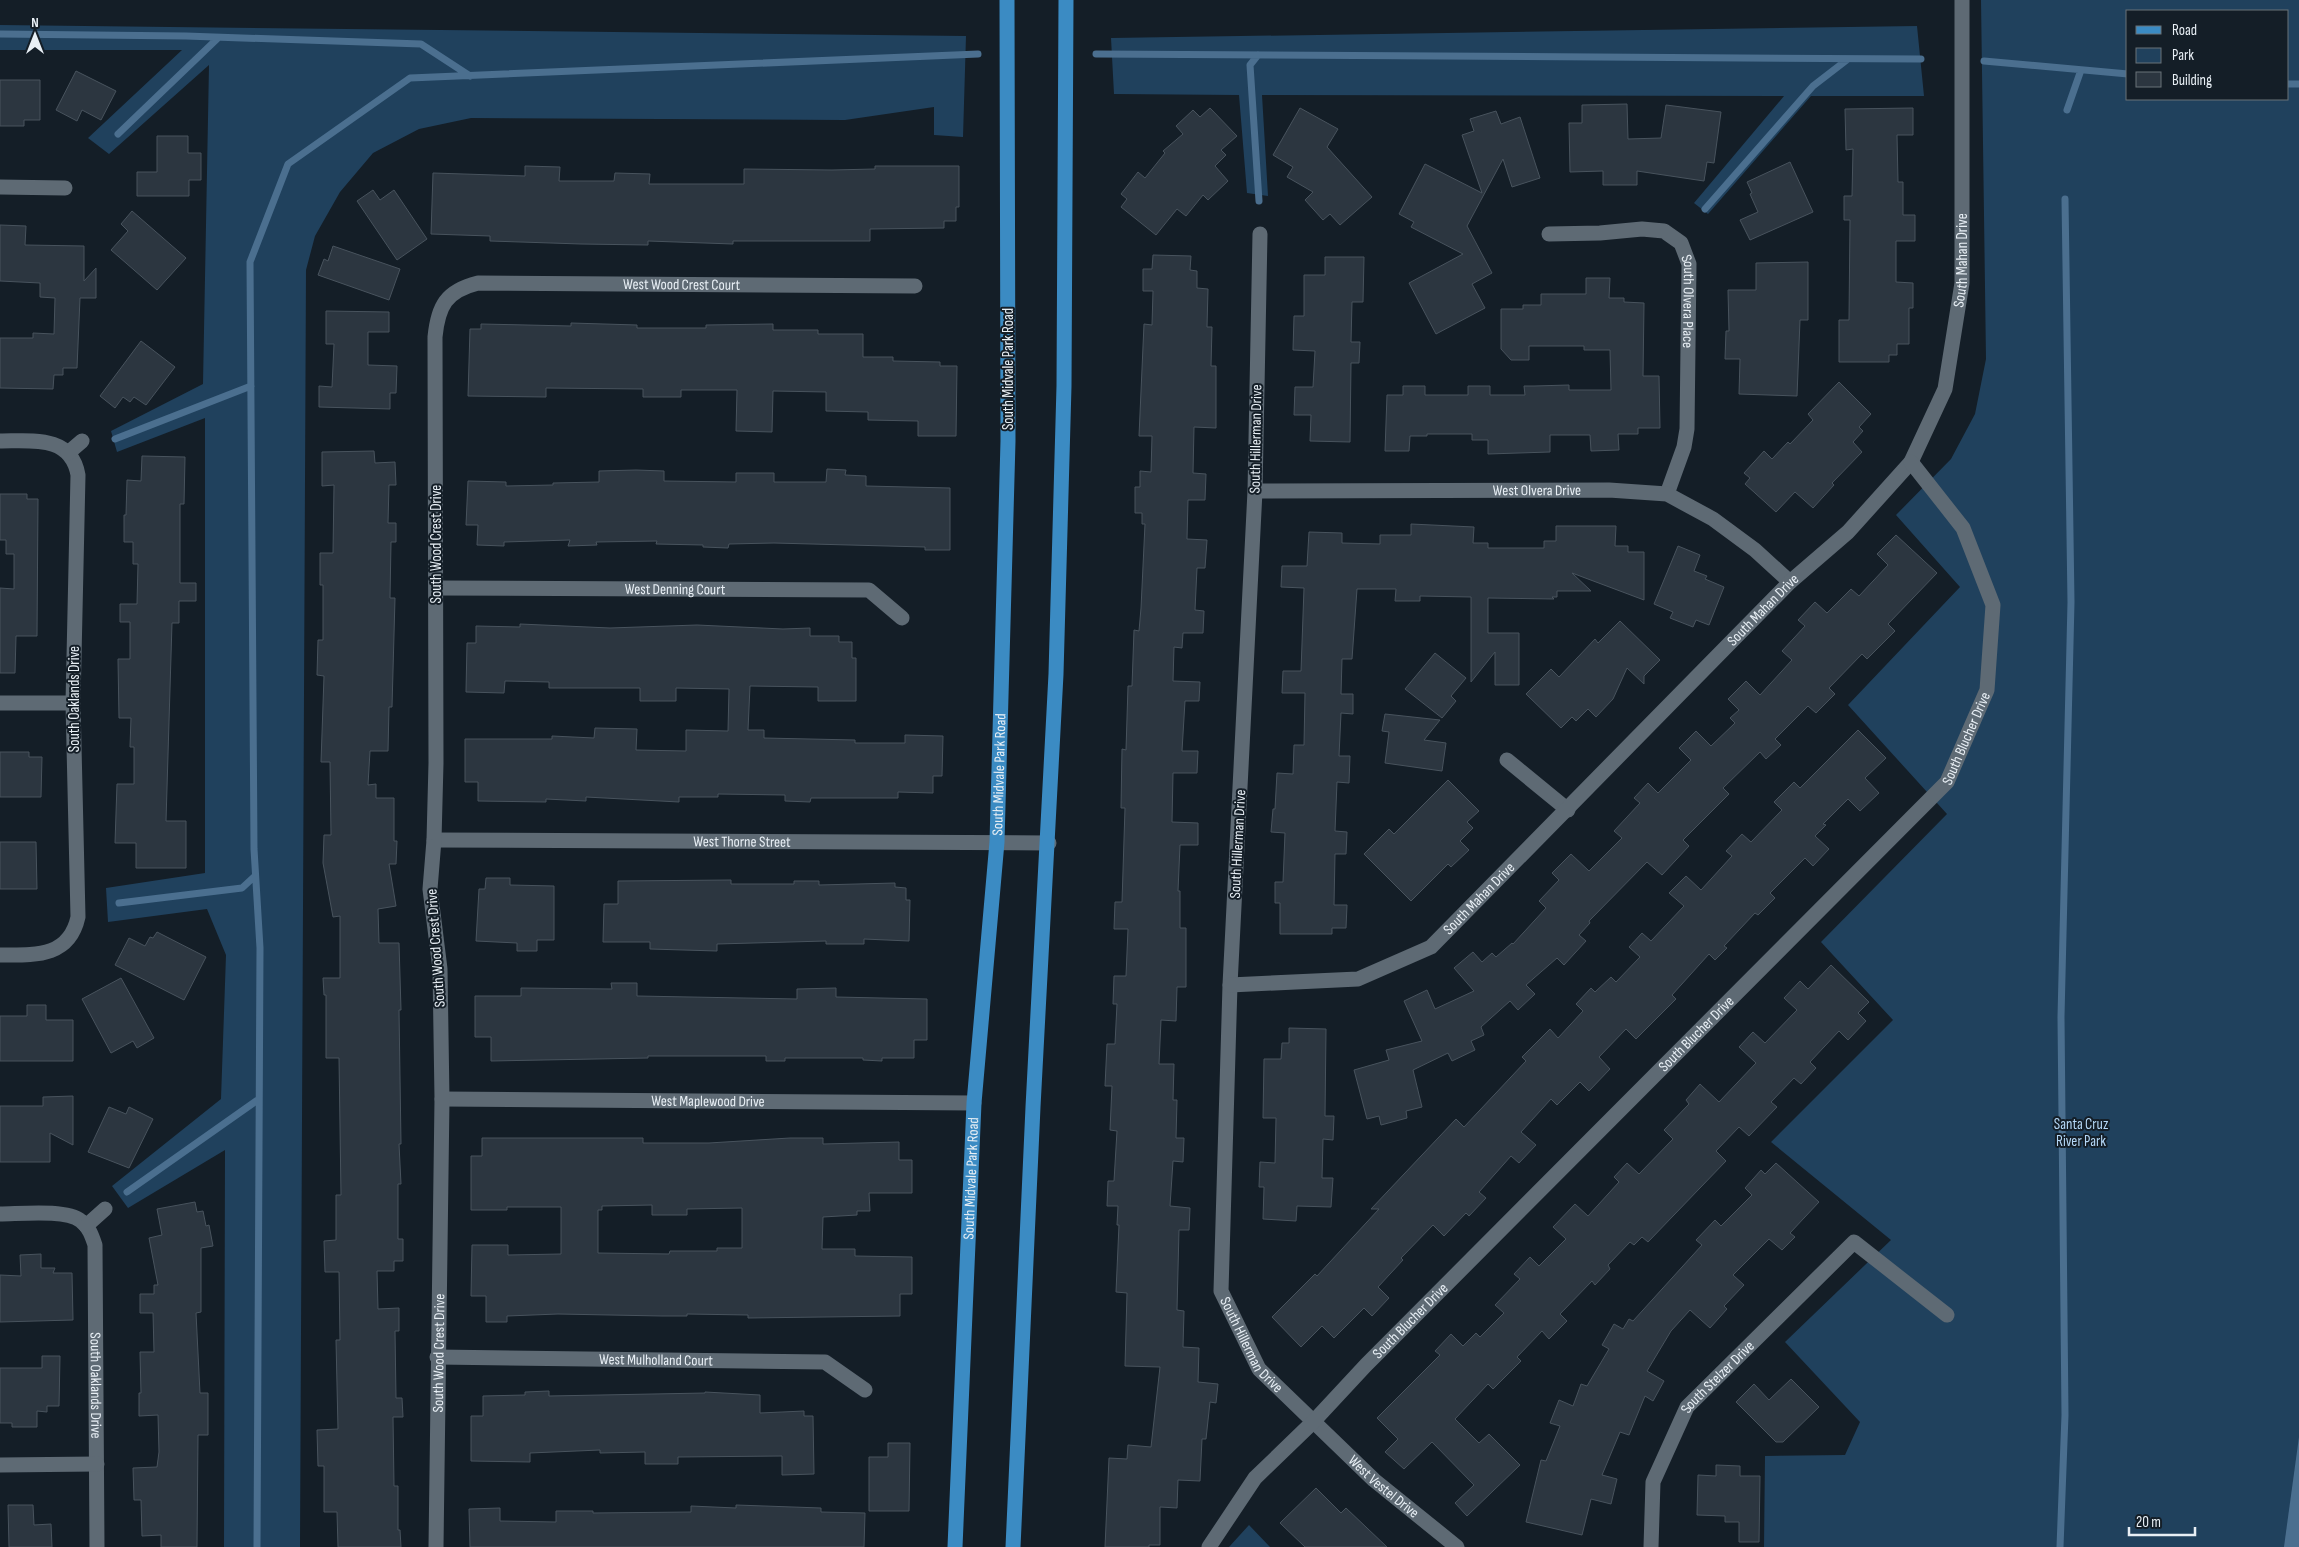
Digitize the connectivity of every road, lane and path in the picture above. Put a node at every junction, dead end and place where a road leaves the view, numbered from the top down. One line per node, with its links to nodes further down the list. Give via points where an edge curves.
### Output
1 (1007, 0): 24 (main road, South Midvale Park Road, via 1008,441)
2 (1066, 0): 25 (main road, via 1063,406)
3 (1962, 0): 13 (street, South Mahan Drive, via 1962,283 1945,389)
4 (0, 187): 5 (street)
5 (65, 188)
6 (1260, 234): 14 (street, South Hillerman Drive)
7 (1549, 234): 15 (street, South Olvera Place, via 1642,229 1664,231 1681,243 1689,264 1686,429 1684,447)
8 (915, 286): 9 (street, West Wood Crest Court, via 488,283)
9 (447, 289): 17 (street, South Wood Crest Drive, via 438,314 435,337)
10 (0, 441): 12 (street, via 45,442)
11 (82, 441): 12 (street)
12 (68, 453): 20 (street, South Oaklands Drive, via 77,466 78,476)
13 (1911, 462): 16 (street, South Mahan Drive, via 1848,532); 36 (street, South Blucher Drive, via 1963,528 1993,605 1987,690 1947,782)
14 (1255, 491): 15 (street, West Olvera Drive, via 1609,490); 27 (street, South Hillerman Drive)
15 (1667, 494): 16 (street, West Olvera Drive, via 1713,519 1755,550)
16 (1790, 582): 22 (street, South Mahan Drive)
17 (437, 588): 18 (street, West Denning Court, via 869,590); 23 (street, South Wood Crest Drive)
18 (902, 618)
19 (0, 703): 20 (street)
20 (72, 704): 26 (street, South Oaklands Drive, via 76,928 68,948 39,954)
21 (1507, 760): 22 (street)
22 (1568, 810): 27 (street, South Mahan Drive, via 1431,946 1358,979)
23 (434, 840): 24 (street, West Thorne Street); 28 (street, South Wood Crest Drive, via 430,889 440,969)
24 (997, 842): 25 (street, West Thorne Street); 29 (main road, South Midvale Park Road)
25 (1048, 843): 42 (main road)
26 (0, 955)
27 (1230, 985): 36 (street, South Hillerman Drive, via 1221,1291 1259,1369)
28 (442, 1099): 29 (street, West Maplewood Drive); 34 (street, South Wood Crest Drive)
29 (974, 1103): 41 (main road, South Midvale Park Road)
30 (105, 1209): 32 (street)
31 (0, 1214): 32 (street, via 68,1216)
32 (86, 1226): 37 (street, South Oaklands Drive, via 95,1245 96,1258)
33 (1947, 1315): 45 (street, South Stelzer Drive, via 1854,1242 1687,1407 1653,1482)
34 (437, 1357): 35 (street, West Mulholland Court, via 825,1362); 40 (street, South Wood Crest Drive)
35 (865, 1390)
36 (1313, 1422): 43 (street, South Blucher Drive, via 1255,1478); 44 (street, West Vestel Drive, via 1374,1480)
37 (97, 1464): 38 (street); 39 (street, South Oaklands Drive)
38 (0, 1465)
39 (97, 1547)
40 (436, 1547)
41 (955, 1547)
42 (1013, 1547)
43 (1210, 1547)
44 (1457, 1547)
45 (1651, 1547)

